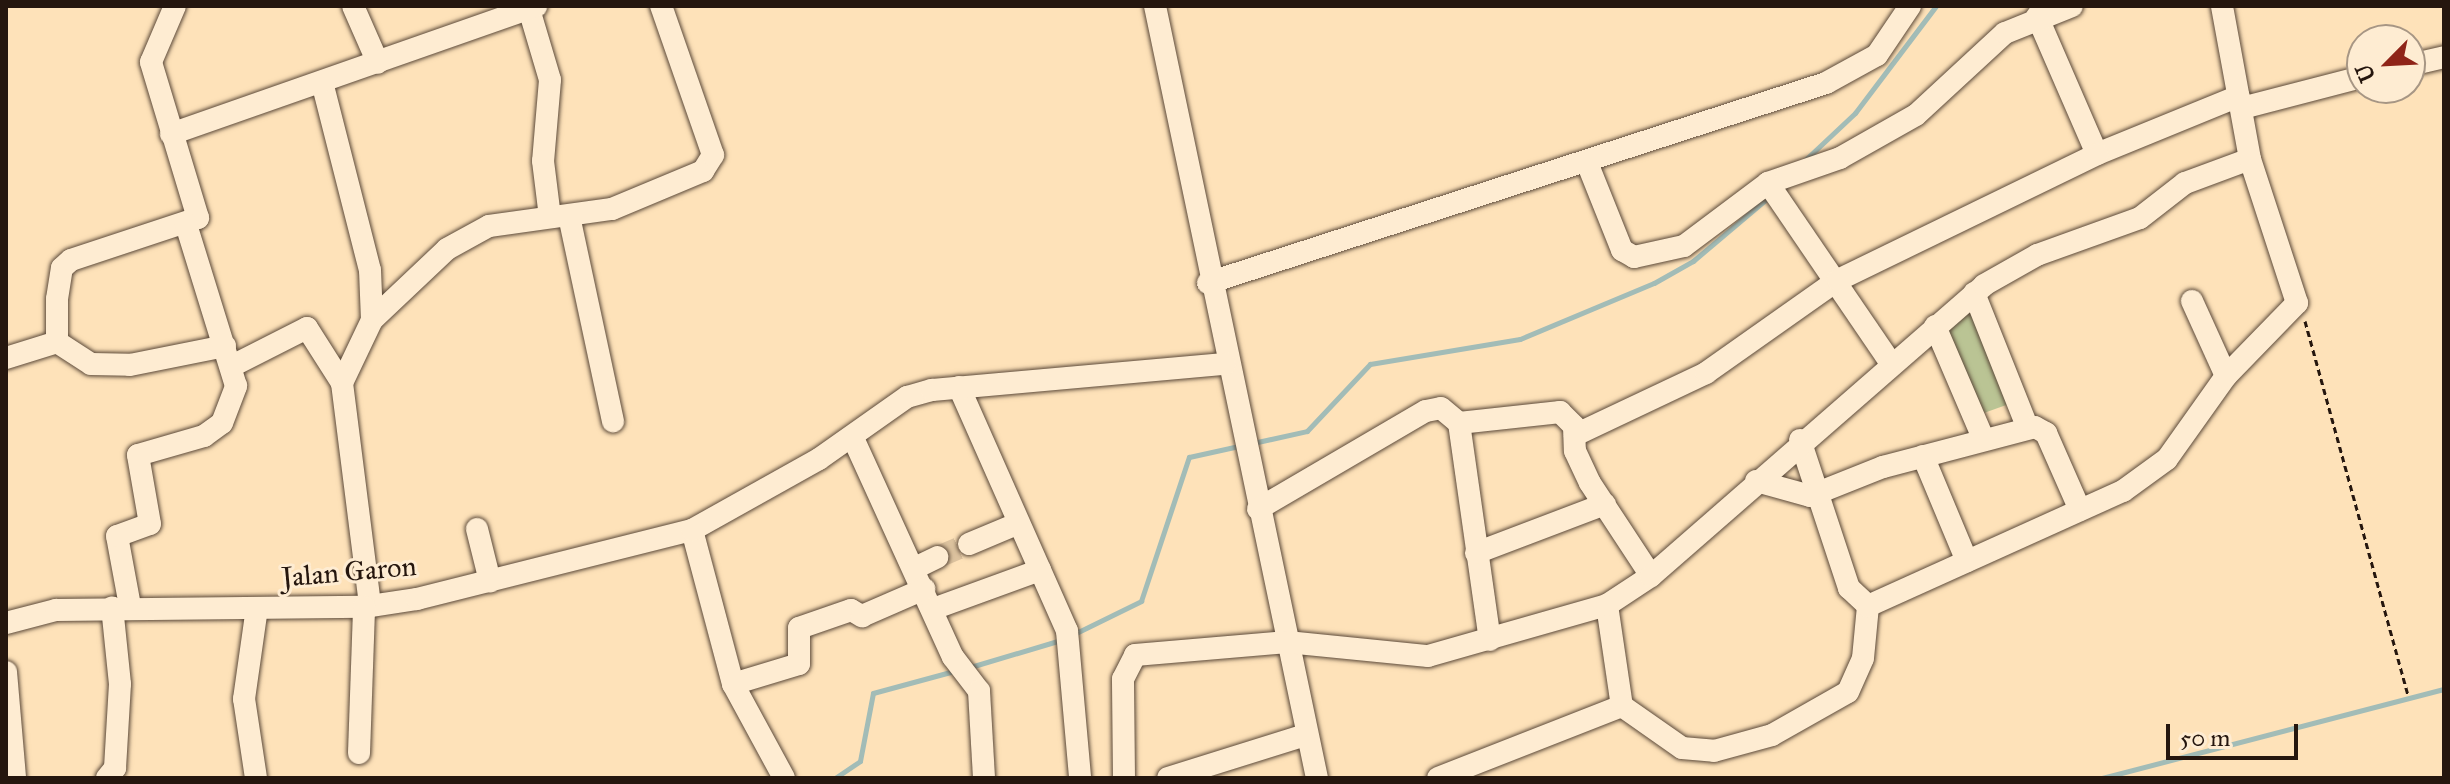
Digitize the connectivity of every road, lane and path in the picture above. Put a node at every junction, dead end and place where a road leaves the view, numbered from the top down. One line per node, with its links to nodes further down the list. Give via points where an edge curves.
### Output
1 (175, 6): 14 (street, via 151,62)
2 (353, 6): 10 (street)
3 (661, 6): 19 (street, via 713,155 703,171 664,188)
4 (1155, 6): 22 (street)
5 (1910, 6): 17 (street, via 1896,34 1850,73)
6 (2072, 6): 9 (street)
7 (2222, 6): 13 (street)
8 (533, 8): 10 (street); 19 (street, via 550,80 543,161)
9 (2037, 16): 15 (street); 18 (street, via 2005,33 1916,115 1840,158)
10 (378, 63): 12 (street)
11 (2346, 80): 13 (street)
12 (322, 82): 14 (street); 26 (street, via 370,270)
13 (2240, 102): 15 (street); 16 (street)
14 (171, 134): 20 (street, via 198,213)
15 (2097, 154): 21 (street)
16 (2250, 159): 23 (street, via 2185,183 2140,218 2031,258); 25 (street)
17 (1588, 165): 18 (street, via 1615,239 1634,257 1709,232); 22 (street)
18 (1768, 183): 21 (street)
19 (559, 216): 26 (street, via 489,226 447,249); 36 (street)
20 (186, 224): 28 (street, via 62,268); 29 (street)
21 (1838, 280): 31 (street); 39 (street, via 1706,373)
22 (1208, 283): 32 (street)
23 (1974, 293): 27 (street); 38 (street)
24 (2192, 301): 33 (street)
25 (2297, 303): 33 (street); 71 (path, via 2324,370)
26 (372, 320): 34 (street)
27 (1935, 326): 31 (street); 41 (street)
28 (57, 342): 29 (street, via 104,365); 30 (street)
29 (228, 356): 34 (street, via 307,328); 62 (street, via 236,386 222,423 204,436 138,455 150,524 117,536)
30 (6, 358)
31 (1891, 363): 42 (street)
32 (1225, 364): 35 (street, Jalan Garon); 47 (street)
33 (2226, 376): 48 (street, via 2167,459)
34 (342, 383): 63 (street)
35 (959, 387): 40 (street, Jalan Garon, via 907,397); 49 (street)
36 (613, 421)
37 (1459, 423): 39 (street, via 1560,412); 47 (street, via 1441,408 1414,416 1341,466); 53 (street)
38 (2027, 426): 41 (street); 48 (street, via 2046,433)
39 (1575, 435): 46 (street, via 1580,465)
40 (853, 438): 51 (street, Jalan Garon); 56 (street)
41 (1983, 438): 43 (street)
42 (1800, 440): 44 (street); 45 (street)
43 (1923, 456): 45 (street); 55 (street)
44 (1756, 481): 45 (street, via 1797,495); 58 (street)
45 (1821, 492): 64 (street, via 1849,588)
46 (1605, 504): 53 (street); 58 (street)
47 (1258, 509): 68 (street)
48 (2080, 510): 55 (street)
49 (1019, 523): 52 (street); 57 (street)
50 (477, 529): 59 (street)
51 (692, 530): 59 (street, Jalan Garon); 70 (street)
52 (969, 544)
53 (1476, 553): 67 (street)
54 (938, 557): 56 (street)
55 (1967, 561): 64 (street)
56 (915, 568): 60 (street)
57 (1040, 570): 60 (street); 80 (street, via 1069,639)
58 (1651, 576): 61 (street)
59 (490, 581): 63 (street, Jalan Garon)
60 (928, 599): 70 (street, via 862,616 851,610 799,628 799,664); 79 (street, via 959,668 979,691)
61 (1607, 605): 67 (street); 72 (street)
62 (121, 606): 65 (street, Jalan Garon); 66 (street, Jalan Garon); 76 (street, via 115,768)
63 (367, 606): 65 (street, Jalan Garon); 74 (street)
64 (1868, 606): 72 (street, via 1863,658 1848,692 1772,735 1714,751 1682,748)
65 (257, 608): 77 (street, via 244,699)
66 (6, 623)
67 (1490, 640): 68 (street, via 1417,657)
68 (1287, 642): 73 (street); 81 (street, via 1135,655 1123,679)
69 (6, 672): 75 (street)
70 (733, 684): 78 (street)
71 (2408, 695)
72 (1622, 706): 84 (street)
73 (1305, 735): 82 (street); 83 (street)
74 (359, 753)
75 (15, 778)
76 (107, 778)
77 (256, 778)
78 (784, 778)
79 (984, 778)
80 (1080, 778)
81 (1124, 778)
82 (1168, 778)
83 (1317, 778)
84 (1438, 778)

